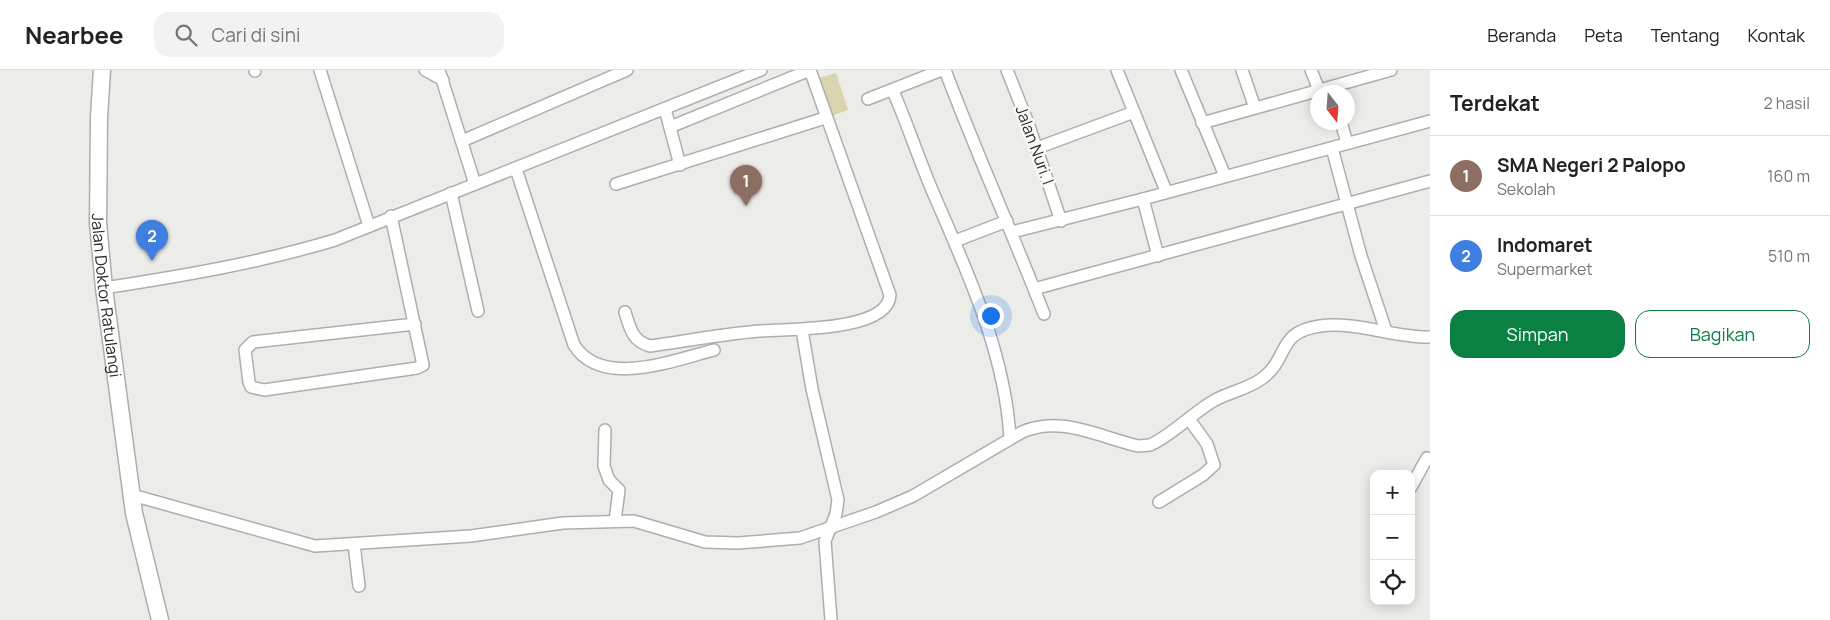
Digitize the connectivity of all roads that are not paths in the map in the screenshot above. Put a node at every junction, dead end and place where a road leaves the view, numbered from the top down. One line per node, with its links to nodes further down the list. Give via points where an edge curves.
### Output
1 (102, 70): 50 (highway, Jalan Doktor Ratulangi, via 98,117 98,223)
2 (320, 70): 46 (street)
3 (425, 70): 15 (street)
4 (627, 70): 29 (street)
5 (761, 70): 22 (street)
6 (810, 70): 24 (street); 27 (street)
7 (943, 70): 18 (street); 44 (street)
8 (1007, 70): 31 (street, Jalan Nuri. I)
9 (1117, 70): 23 (street)
10 (1181, 70): 26 (street)
11 (1242, 70): 21 (street)
12 (1311, 70): 16 (street)
13 (1391, 70): 14 (street)
14 (1376, 72): 17 (street)
15 (441, 75): 29 (street)
16 (1323, 85)
17 (1341, 85)
18 (893, 91): 20 (street); 48 (street)
19 (1310, 94): 21 (street)
20 (868, 99)
21 (1256, 108): 26 (street)
22 (665, 109): 27 (street); 34 (street)
23 (1134, 112): 31 (street); 39 (street)
24 (825, 118): 33 (street); 56 (street, via 890,296 880,312 865,319)
25 (1430, 121): 30 (street)
26 (1202, 123): 35 (street)
27 (670, 127): 33 (street)
28 (1343, 130): 30 (street)
29 (462, 141): 37 (street)
30 (1347, 142): 32 (street)
31 (1037, 148): 45 (street, Jalan Nuri. I)
32 (1332, 148): 35 (street); 42 (street)
33 (680, 165): 38 (street)
34 (516, 169): 37 (street); 59 (street, via 574,345 580,354 608,368 632,370)
35 (1226, 176): 39 (street)
36 (1430, 181): 42 (street)
37 (475, 184): 40 (street)
38 (616, 184)
39 (1166, 191): 41 (street)
40 (451, 193): 43 (street); 52 (street)
41 (1143, 199): 45 (street); 49 (street)
42 (1347, 204): 49 (street); 57 (street)
43 (391, 216): 46 (street); 55 (street)
44 (1006, 221): 47 (street); 48 (street)
45 (1061, 221): 47 (street)
46 (368, 226): 50 (street, via 281,256)
47 (1012, 232): 51 (street)
48 (955, 241): 62 (street, via 992,339 1008,403)
49 (1158, 256): 51 (street)
50 (104, 288): 65 (highway, Jalan Doktor Ratulangi)
51 (1034, 289): 54 (street)
52 (478, 311)
53 (625, 312): 56 (street, via 632,334 639,343 650,346 760,331)
54 (1044, 314)
55 (415, 324): 55 (street, via 424,363 421,367 264,390 251,387 249,382 245,350 253,342)
56 (802, 330): 68 (street, via 838,500)
57 (1386, 331): 58 (street, via 1414,338); 60 (street, via 1320,326 1297,333 1285,344 1271,370 1262,378 1216,400)
58 (1430, 337)
59 (714, 350)
60 (1189, 419): 62 (street, via 1153,444 1144,446 1054,424 1030,428); 66 (street, via 1207,444 1214,465)
61 (606, 430): 67 (street, via 604,466 609,480 619,490)
62 (1010, 438): 68 (street, via 914,496)
63 (1430, 458): 64 (street)
64 (1415, 480)
65 (132, 495): 69 (street, via 306,545); 71 (highway, Jalan Doktor Ratulangi, via 135,520)
66 (1159, 502)
67 (615, 521): 68 (street, via 634,521 705,542 738,544 800,538); 69 (street, via 563,523 471,536)
68 (830, 529): 72 (street, via 825,541)
69 (354, 545): 70 (street)
70 (359, 586)
71 (160, 620)
72 (831, 620)

